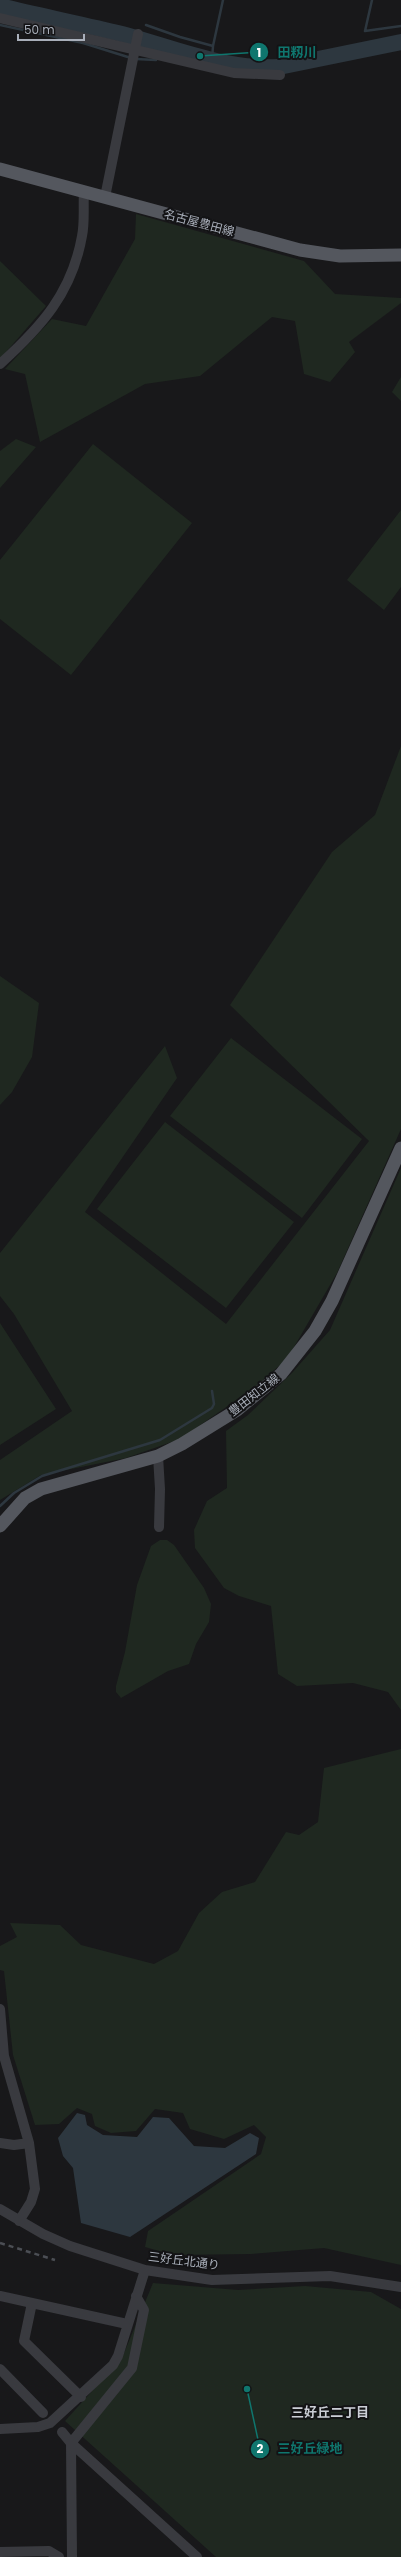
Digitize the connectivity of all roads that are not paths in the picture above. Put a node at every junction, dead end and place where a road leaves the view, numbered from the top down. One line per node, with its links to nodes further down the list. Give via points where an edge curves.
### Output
1 (0, 18): 3 (street)
2 (138, 34): 3 (street)
3 (135, 49): 4 (street, via 234,73); 7 (street)
4 (280, 75)
5 (0, 169): 6 (main road, 名古屋豊田線)
6 (84, 191): 7 (main road, 名古屋豊田線); 9 (street, via 83,234 78,255 60,300 48,318)
7 (105, 197): 8 (main road, 名古屋豊田線, via 300,250 340,256)
8 (401, 255)
9 (0, 364)
10 (401, 1148): 11 (main road, 豊田知立線, via 332,1302 300,1352 281,1374 237,1410 200,1435)
11 (158, 1456): 12 (main road, 豊田知立線, via 41,1489 25,1498); 13 (street)
12 (0, 1526)
13 (159, 1527)
14 (0, 2009): 15 (street)
15 (2, 2056): 17 (street)
16 (0, 2143): 17 (street)
17 (29, 2143): 19 (street, via 35,2188 31,2202)
18 (0, 2210): 19 (street, 三好丘北通り)
19 (19, 2221): 20 (street, 三好丘北通り, via 70,2246)
20 (144, 2270): 21 (street, 三好丘北通り, via 212,2280 330,2276); 23 (street)
21 (401, 2287)
22 (0, 2296): 24 (street)
23 (136, 2296): 25 (street); 31 (street, via 144,2310 132,2368)
24 (32, 2304): 25 (street); 27 (street, via 24,2341)
25 (127, 2324): 27 (street, via 113,2365)
26 (0, 2369): 28 (street)
27 (81, 2397): 29 (street, via 50,2423 38,2427)
28 (43, 2413)
29 (0, 2429)
30 (62, 2432): 31 (street)
31 (71, 2443): 34 (street); 35 (street)
32 (0, 2552): 33 (street, via 49,2551)
33 (59, 2557)
34 (72, 2557)
35 (198, 2557)

